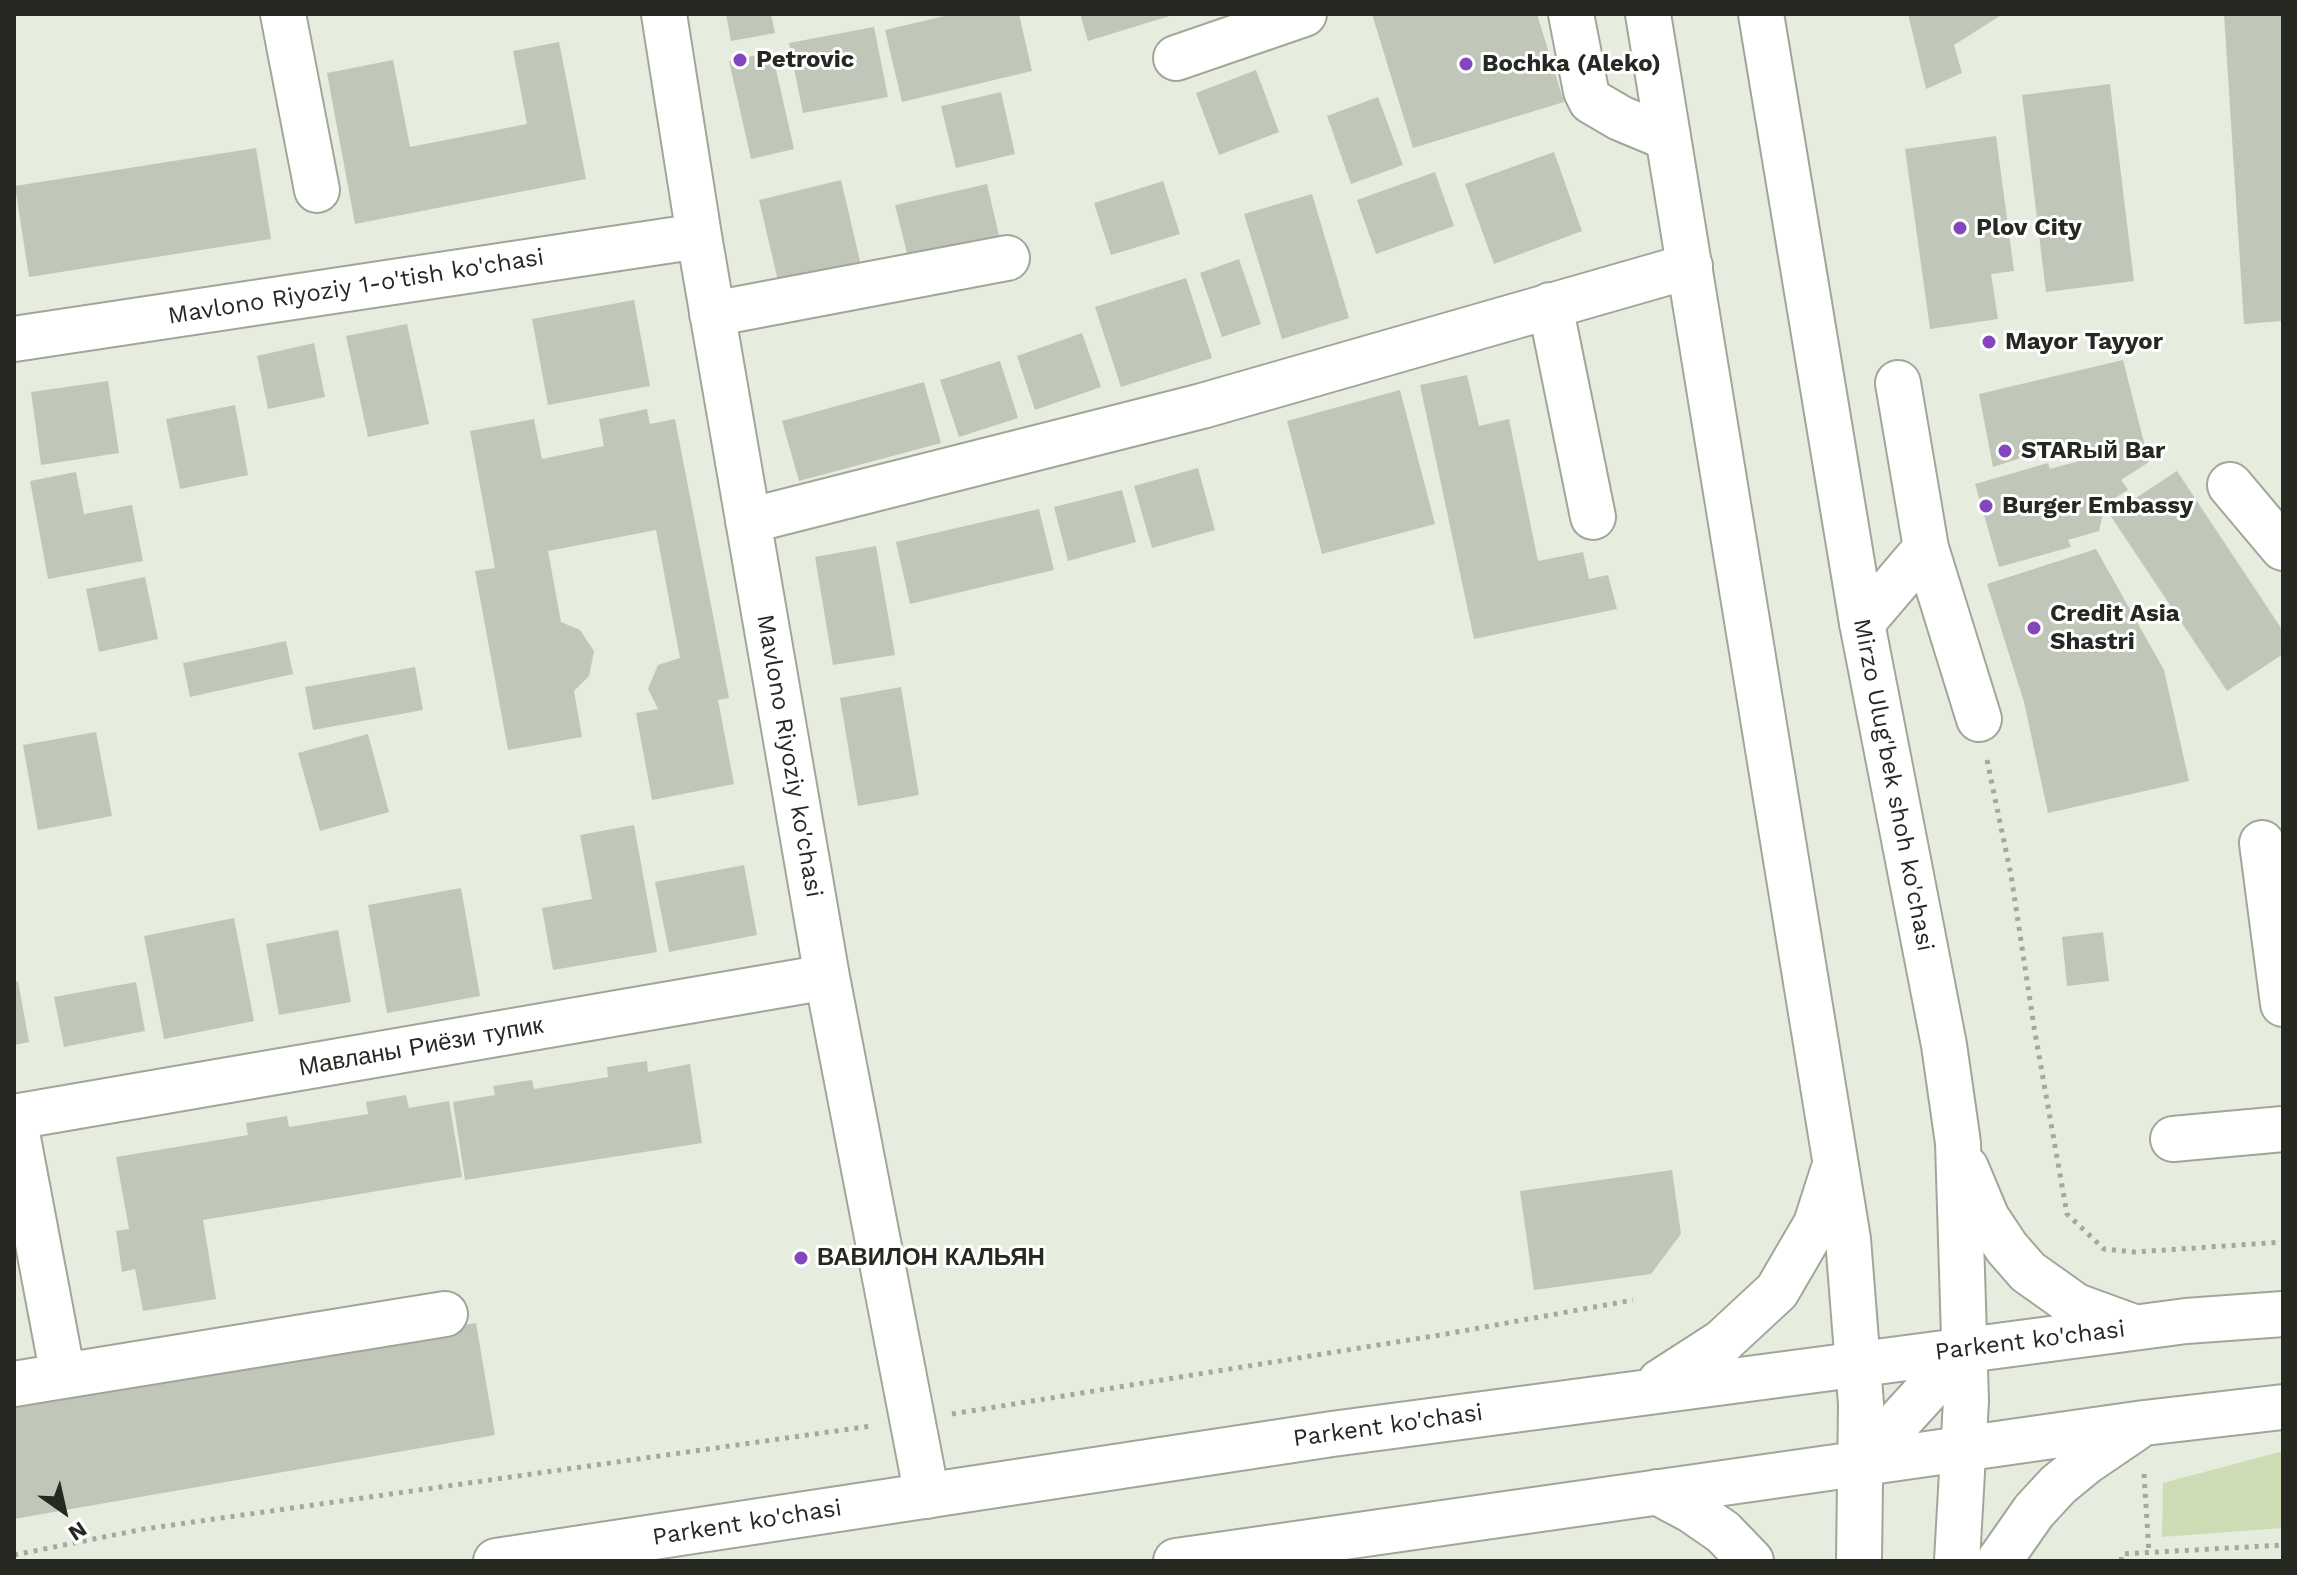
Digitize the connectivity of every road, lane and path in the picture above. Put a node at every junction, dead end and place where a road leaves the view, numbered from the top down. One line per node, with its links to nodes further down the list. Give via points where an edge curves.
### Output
1 (283, 14): 10 (main road)
2 (664, 14): 11 (main road, Mavlono Riyoziy ko'chasi)
3 (1304, 14): 7 (main road)
4 (1571, 14): 9 (main road, via 1591,101)
5 (1648, 14): 9 (main road)
6 (1761, 14): 23 (main road, Mirzo Ulug'bek shoh ko'chasi)
7 (1212, 29): 8 (main road)
8 (1176, 58)
9 (1668, 138): 13 (main road)
10 (317, 190)
11 (699, 236): 15 (main road, Mavlono Riyoziy ko'chasi); 16 (main road, Mavlono Riyoziy 1-o'tish ko'chasi)
12 (1007, 258): 15 (main road)
13 (1690, 266): 14 (main road); 32 (main road)
14 (1550, 305): 19 (main road); 20 (main road, via 1202,406)
15 (712, 314): 20 (main road, Mavlono Riyoziy ko'chasi)
16 (14, 339)
17 (1898, 383): 21 (main road)
18 (2230, 485): 22 (main road)
19 (1593, 517)
20 (748, 521): 26 (main road, Mavlono Riyoziy ko'chasi)
21 (1926, 548): 23 (main road); 24 (main road)
22 (2283, 548)
23 (1862, 623): 31 (main road, Mirzo Ulug'bek shoh ko'chasi, via 1944,1045)
24 (1979, 719): 33 (path, via 2011,875 2067,1214 2104,1249 2135,1252)
25 (2262, 843): 27 (main road)
26 (827, 977): 28 (main road, Мавланы Риёзи тупик); 45 (main road, Mavlono Riyoziy ko'chasi)
27 (2283, 1004)
28 (14, 1117): 40 (main road)
29 (2283, 1129): 30 (main road)
30 (2173, 1139)
31 (1958, 1143): 37 (main road, via 1987,1218 2028,1272 2076,1306); 38 (main road, Mirzo Ulug'bek shoh ko'chasi)
32 (1836, 1158): 39 (main road); 42 (main road, via 1816,1224 1777,1291 1722,1342)
33 (2283, 1242)
34 (1633, 1300): 45 (path)
35 (445, 1314): 40 (main road)
36 (2283, 1314): 37 (main road, Parkent ko'chasi)
37 (2137, 1327): 38 (main road, Parkent ko'chasi)
38 (1965, 1349): 39 (main road, Parkent ko'chasi); 43 (main road); 47 (main road, Mirzo Ulug'bek shoh ko'chasi)
39 (1858, 1363): 42 (main road, Parkent ko'chasi); 43 (main road); 48 (main road)
40 (63, 1376): 41 (main road)
41 (14, 1384)
42 (1643, 1391): 50 (main road, Parkent ko'chasi)
43 (1913, 1407): 47 (main road); 48 (main road)
44 (2283, 1407): 46 (main road)
45 (913, 1420): 50 (main road, Mavlono Riyoziy ko'chasi); 53 (path, via 160,1527)
46 (2143, 1441): 47 (main road); 52 (path); 59 (main road, via 2114,1441 2058,1485)
47 (1965, 1448): 48 (main road); 58 (main road, Mirzo Ulug'bek shoh ko'chasi)
48 (1861, 1463): 49 (main road); 57 (main road)
49 (1657, 1492): 55 (main road); 56 (main road, via 1723,1532)
50 (927, 1496): 54 (main road, Parkent ko'chasi)
51 (2283, 1545): 52 (path)
52 (2149, 1553): 60 (path, via 2122,1554)
53 (14, 1555)
54 (496, 1561)
55 (1176, 1561)
56 (1751, 1561)
57 (1859, 1561)
58 (1957, 1561)
59 (1999, 1561)
60 (2121, 1561)

